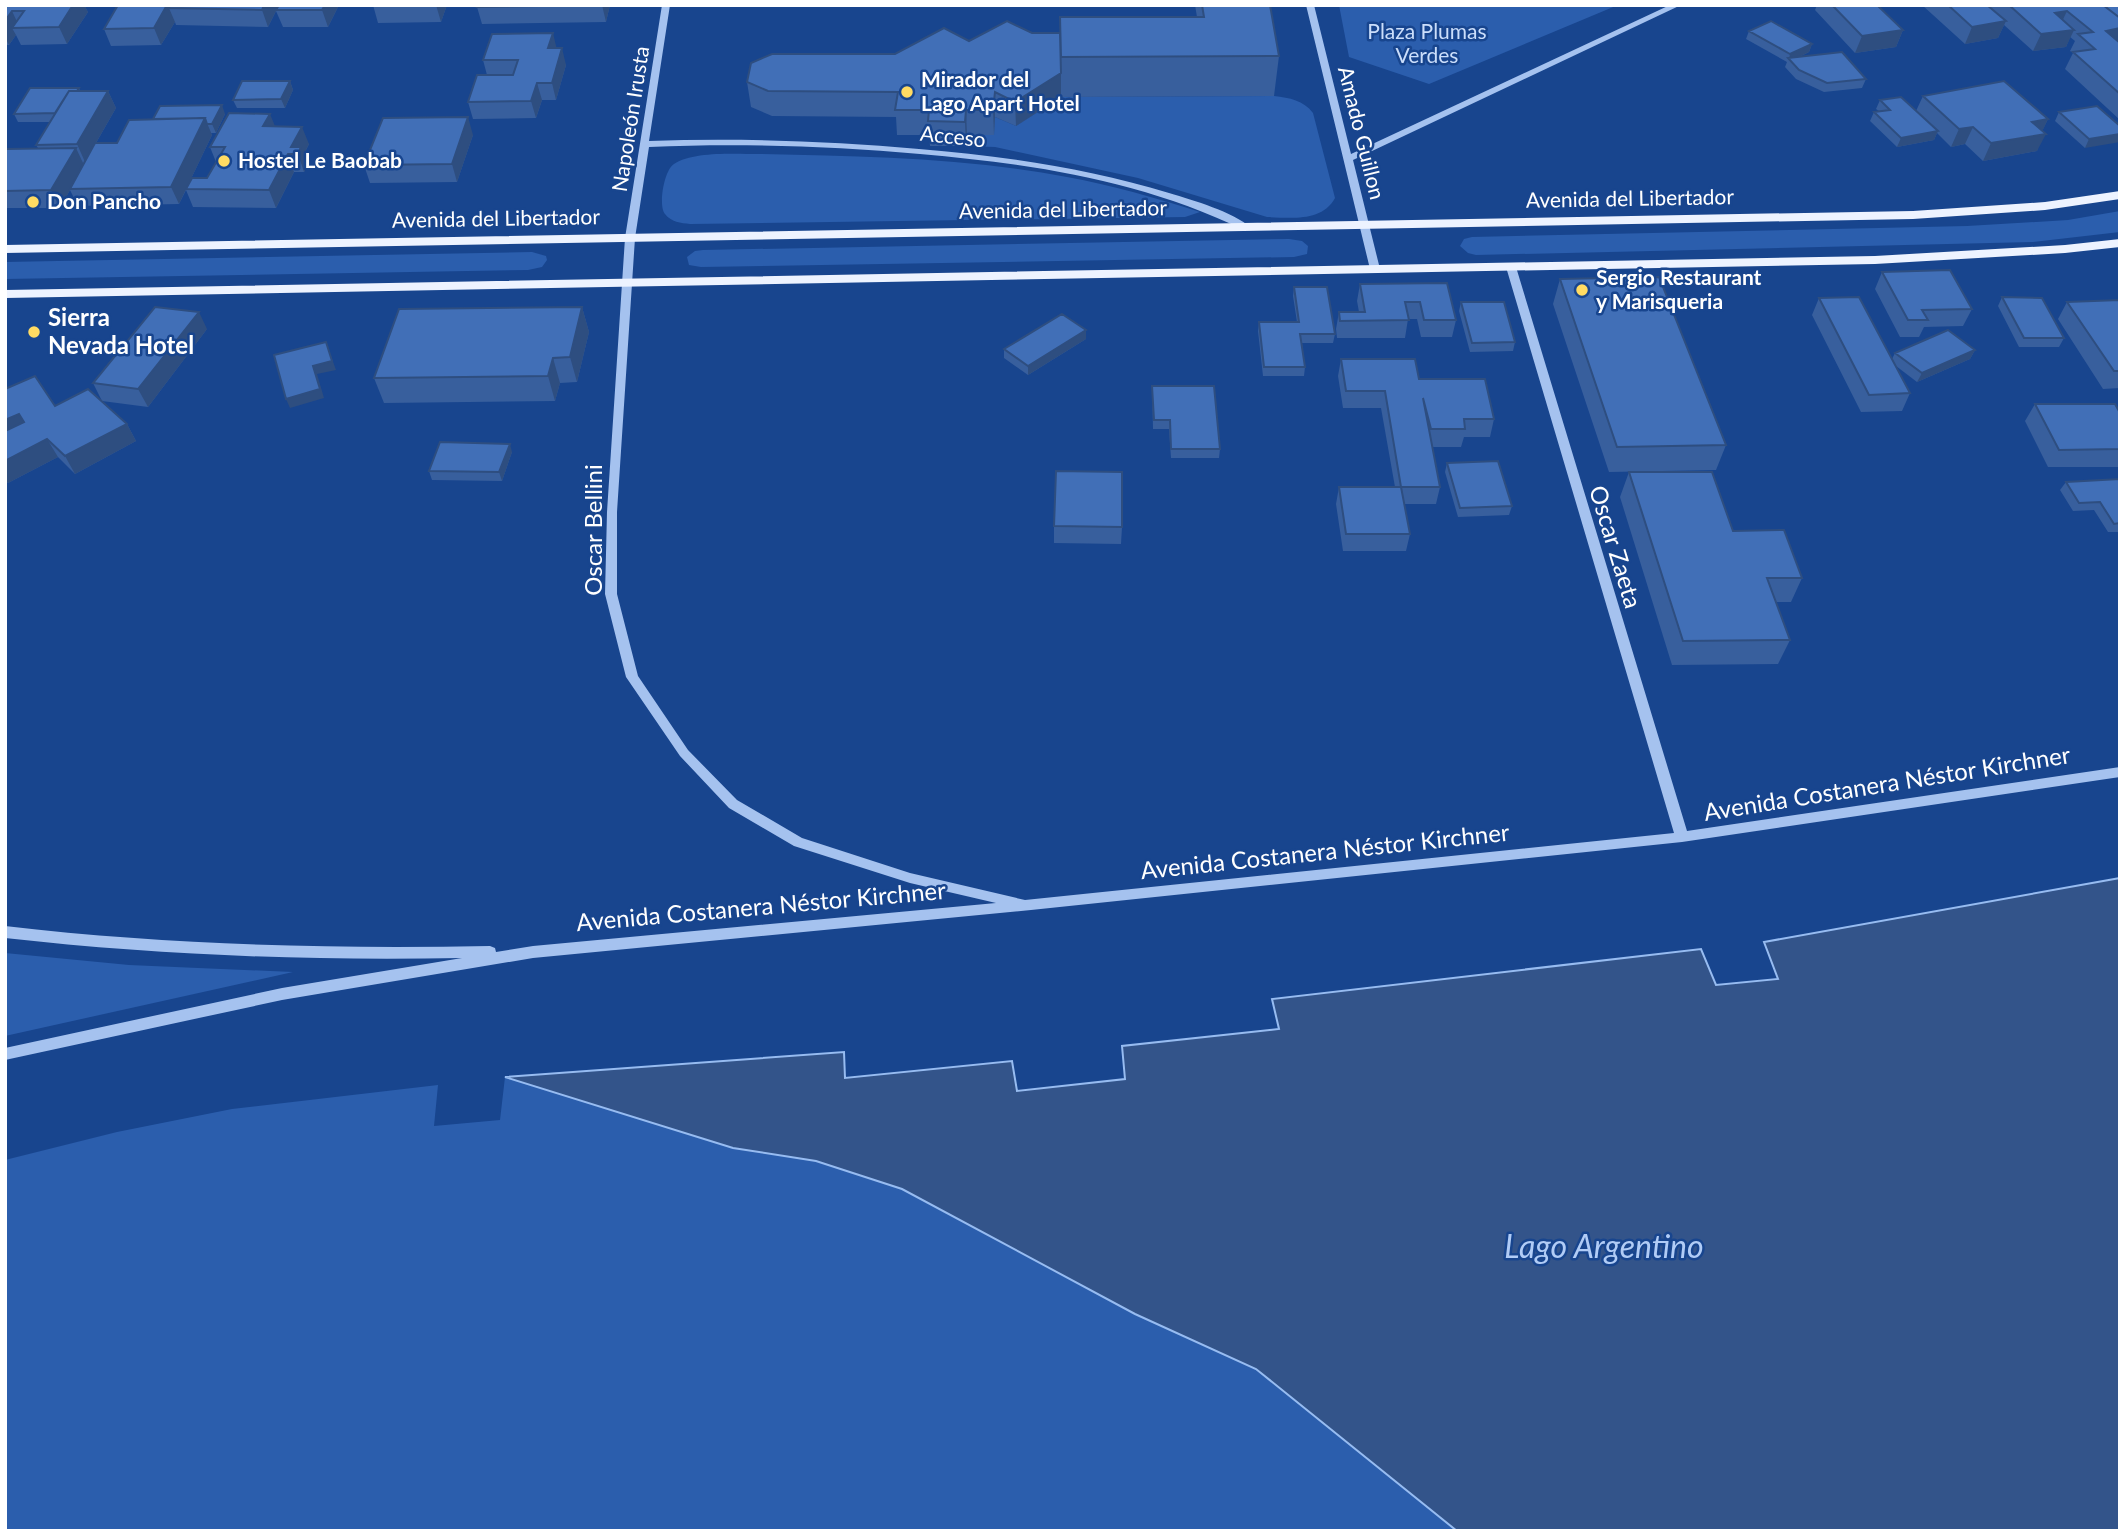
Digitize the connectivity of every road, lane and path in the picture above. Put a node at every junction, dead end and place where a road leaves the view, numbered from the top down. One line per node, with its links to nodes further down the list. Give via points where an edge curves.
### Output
1 (666, 5): 4 (street, Napoleón Irusta)
2 (1310, 5): 5 (street, Amado Guillon)
3 (1677, 5): 5 (street)
4 (645, 144): 8 (street, Acceso, via 797,143 1037,165 1145,188); 9 (street, Napoleón Irusta)
5 (1350, 158): 7 (street, Amado Guillon)
6 (2120, 195): 7 (main road, Avenida del Libertador, via 2045,206 1926,214)
7 (1366, 225): 8 (main road, Avenida del Libertador); 13 (street, Amado Guillon)
8 (1247, 228): 9 (main road, Avenida del Libertador)
9 (630, 238): 11 (main road, Avenida del Libertador); 14 (street, Oscar Bellini)
10 (2120, 243): 12 (main road, via 1875,260)
11 (5, 249)
12 (1511, 267): 13 (main road); 17 (street, Oscar Zaeta)
13 (1375, 269): 14 (main road)
14 (626, 283): 15 (main road); 18 (street, Oscar Bellini, via 611,594 632,677 684,753 733,804 787,836 910,878)
15 (5, 294)
16 (2120, 772): 17 (street, Avenida Costanera Néstor Kirchner)
17 (1682, 838): 18 (street, Avenida Costanera Néstor Kirchner)
18 (1031, 905): 20 (street, Avenida Costanera Néstor Kirchner)
19 (5, 932): 20 (street, Avenida Costanera Néstor Kirchner, via 294,954)
20 (533, 952): 21 (street, Avenida Costanera Néstor Kirchner, via 282,994)
21 (5, 1054)

